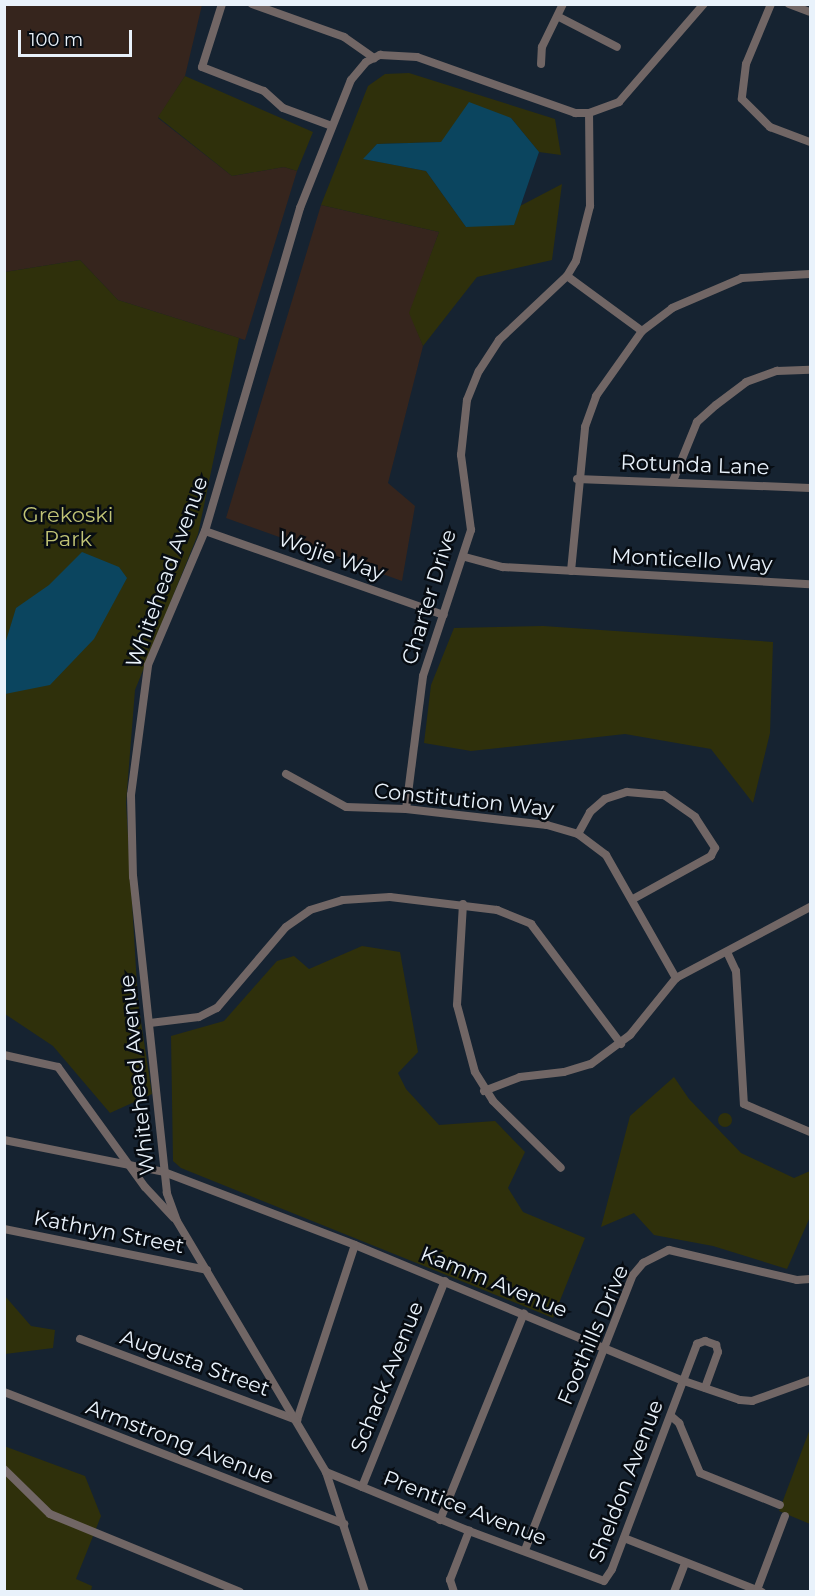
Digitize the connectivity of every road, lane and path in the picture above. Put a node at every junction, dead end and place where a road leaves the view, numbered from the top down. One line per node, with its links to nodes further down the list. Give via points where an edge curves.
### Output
1 (222, 4): 13 (street, via 202,67 264,92 283,108)
2 (252, 4): 10 (street, via 344,38)
3 (563, 4): 8 (street)
4 (704, 4): 12 (street, via 619,102)
5 (771, 4): 14 (street, via 746,64 742,99 770,127)
6 (789, 4): 7 (street)
7 (810, 12)
8 (558, 17): 9 (street); 11 (street, via 542,47)
9 (617, 47)
10 (374, 58): 12 (street, via 399,54 417,57 575,113); 13 (street, Whitehead Avenue, via 351,80)
11 (541, 64)
12 (589, 114): 16 (street, Charter Drive, via 590,206 583,242)
13 (333, 126): 22 (street, Whitehead Avenue, via 300,208)
14 (810, 142)
15 (810, 274): 17 (street, via 742,278 672,308)
16 (567, 276): 17 (street); 23 (street, Charter Drive, via 499,340 479,371 467,400 461,455 471,530)
17 (642, 331): 19 (street, via 596,396 580,445)
18 (810, 370): 20 (street, via 777,371 746,382 716,405 697,422)
19 (577, 479): 20 (street, Rotunda Lane); 24 (street)
20 (673, 481): 21 (street, Rotunda Lane)
21 (810, 489)
22 (205, 531): 26 (street, Wojie Way); 35 (street, Whitehead Avenue, via 148,665 131,795 133,877)
23 (465, 557): 24 (street, Monticello Way, via 490,565); 26 (street, Charter Drive)
24 (571, 571): 25 (street, Monticello Way)
25 (810, 584)
26 (444, 615): 28 (street, Charter Drive, via 422,684)
27 (286, 774): 28 (street, Constitution Way, via 346,807)
28 (406, 809): 29 (street, Constitution Way, via 547,825)
29 (578, 834): 30 (street, Constitution Way, via 606,855); 30 (street, via 597,806 627,792 664,795 695,817 715,848 711,856)
30 (633, 899): 34 (street, Constitution Way)
31 (463, 904): 35 (street, via 390,897 343,900 310,910 286,927 217,1008 199,1017); 36 (street, via 497,910 531,924); 38 (street, via 457,1005)
32 (810, 907): 33 (street)
33 (727, 952): 34 (street); 39 (street, via 736,971 744,1104)
34 (676, 978): 36 (street)
35 (150, 1023): 43 (street, Whitehead Avenue)
36 (621, 1044): 38 (street, via 591,1064 564,1072 520,1077)
37 (4, 1055): 41 (street, via 58,1067)
38 (484, 1091): 42 (street)
39 (810, 1132)
40 (4, 1140): 41 (street, Kamm Avenue)
41 (132, 1167): 43 (street, Kamm Avenue); 44 (street)
42 (561, 1168)
43 (164, 1172): 44 (street, Whitehead Avenue); 46 (street, Kamm Avenue)
44 (177, 1221): 47 (street, Whitehead Avenue)
45 (4, 1229): 47 (street, Kathryn Street)
46 (355, 1245): 49 (street, Kamm Avenue); 58 (street)
47 (207, 1270): 58 (street, Whitehead Avenue)
48 (810, 1279): 52 (street, Foothills Drive, via 797,1280 683,1251 654,1254 633,1275)
49 (445, 1281): 50 (street, Kamm Avenue); 61 (street, Schack Avenue)
50 (524, 1313): 52 (street, Kamm Avenue); 64 (street)
51 (80, 1339): 58 (street, Augusta Street)
52 (606, 1348): 54 (street, Kamm Avenue); 68 (street, Foothills Drive)
53 (810, 1380): 55 (street, Kamm Avenue, via 752,1401)
54 (684, 1381): 55 (street, Kamm Avenue); 55 (street, Sheldon Avenue, via 697,1344 711,1342 718,1352); 57 (street, Sheldon Avenue)
55 (705, 1388)
56 (4, 1392): 65 (street, Armstrong Avenue)
57 (671, 1416): 62 (street, via 679,1423 700,1473); 67 (street, Sheldon Avenue)
58 (297, 1420): 60 (street, Whitehead Avenue)
59 (4, 1469): 72 (street, via 50,1514)
60 (326, 1472): 61 (street, Prentice Avenue); 65 (street, Whitehead Avenue)
61 (362, 1487): 64 (street, Prentice Avenue)
62 (780, 1505)
63 (785, 1516): 71 (street)
64 (440, 1520): 66 (street, Prentice Avenue)
65 (344, 1524): 73 (street, Whitehead Avenue)
66 (469, 1532): 68 (street, Prentice Avenue); 74 (street, via 450,1580)
67 (624, 1538): 69 (street); 70 (street, Sheldon Avenue, via 608,1578 604,1581)
68 (525, 1550): 70 (street, Prentice Avenue)
69 (685, 1563): 71 (street); 75 (street)
70 (592, 1576)
71 (760, 1591)
72 (240, 1592)
73 (365, 1592)
74 (454, 1592)
75 (674, 1592)

